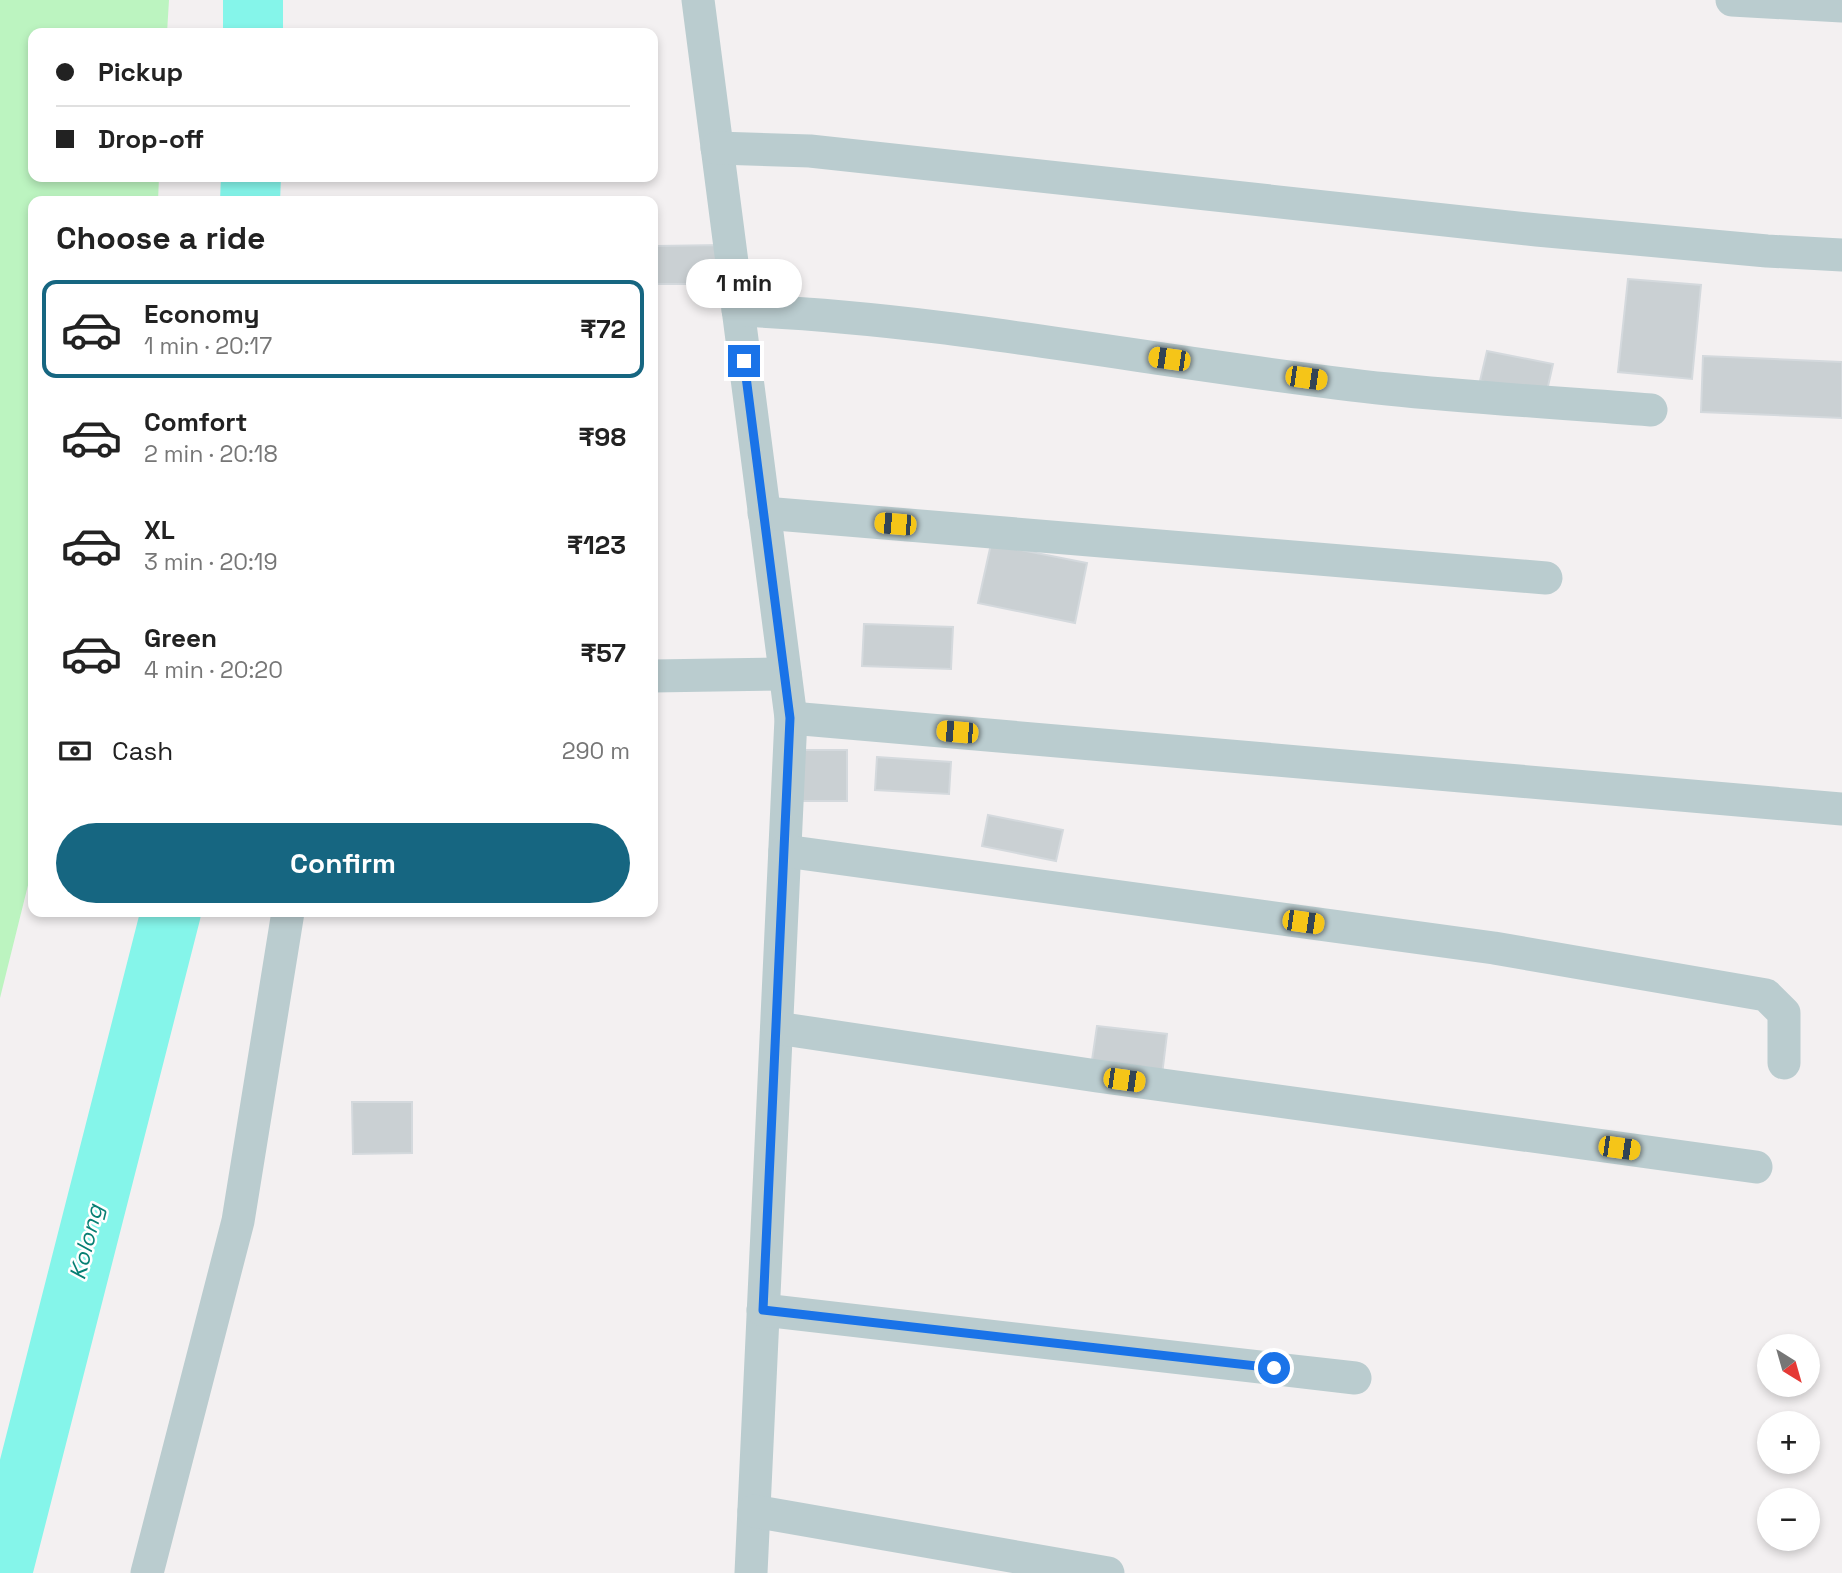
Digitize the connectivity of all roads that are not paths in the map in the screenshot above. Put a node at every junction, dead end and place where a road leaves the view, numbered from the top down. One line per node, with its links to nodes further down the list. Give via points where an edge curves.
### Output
1 (698, 0): 4 (street)
2 (1731, 0): 3 (street)
3 (1842, 6)
4 (717, 148): 5 (street, via 810,151 1537,230); 6 (street)
5 (1842, 255)
6 (738, 310): 7 (street, via 806,313 1033,340 1387,389); 8 (street)
7 (1651, 410)
8 (764, 513): 9 (street); 10 (street)
9 (1546, 578)
10 (785, 674): 11 (street); 12 (street)
11 (658, 676)
12 (790, 718): 13 (street); 14 (street)
13 (1842, 809)
14 (785, 851): 16 (street); 17 (street, via 1494,948 1766,995 1784,1013)
15 (287, 917): 22 (street, via 238,1222)
16 (777, 1028): 18 (street); 19 (street)
17 (1784, 1063)
18 (1756, 1167)
19 (763, 1310): 20 (street); 21 (street)
20 (1355, 1378)
21 (754, 1511): 23 (street); 24 (street)
22 (147, 1573)
23 (751, 1573)
24 (1108, 1573)

